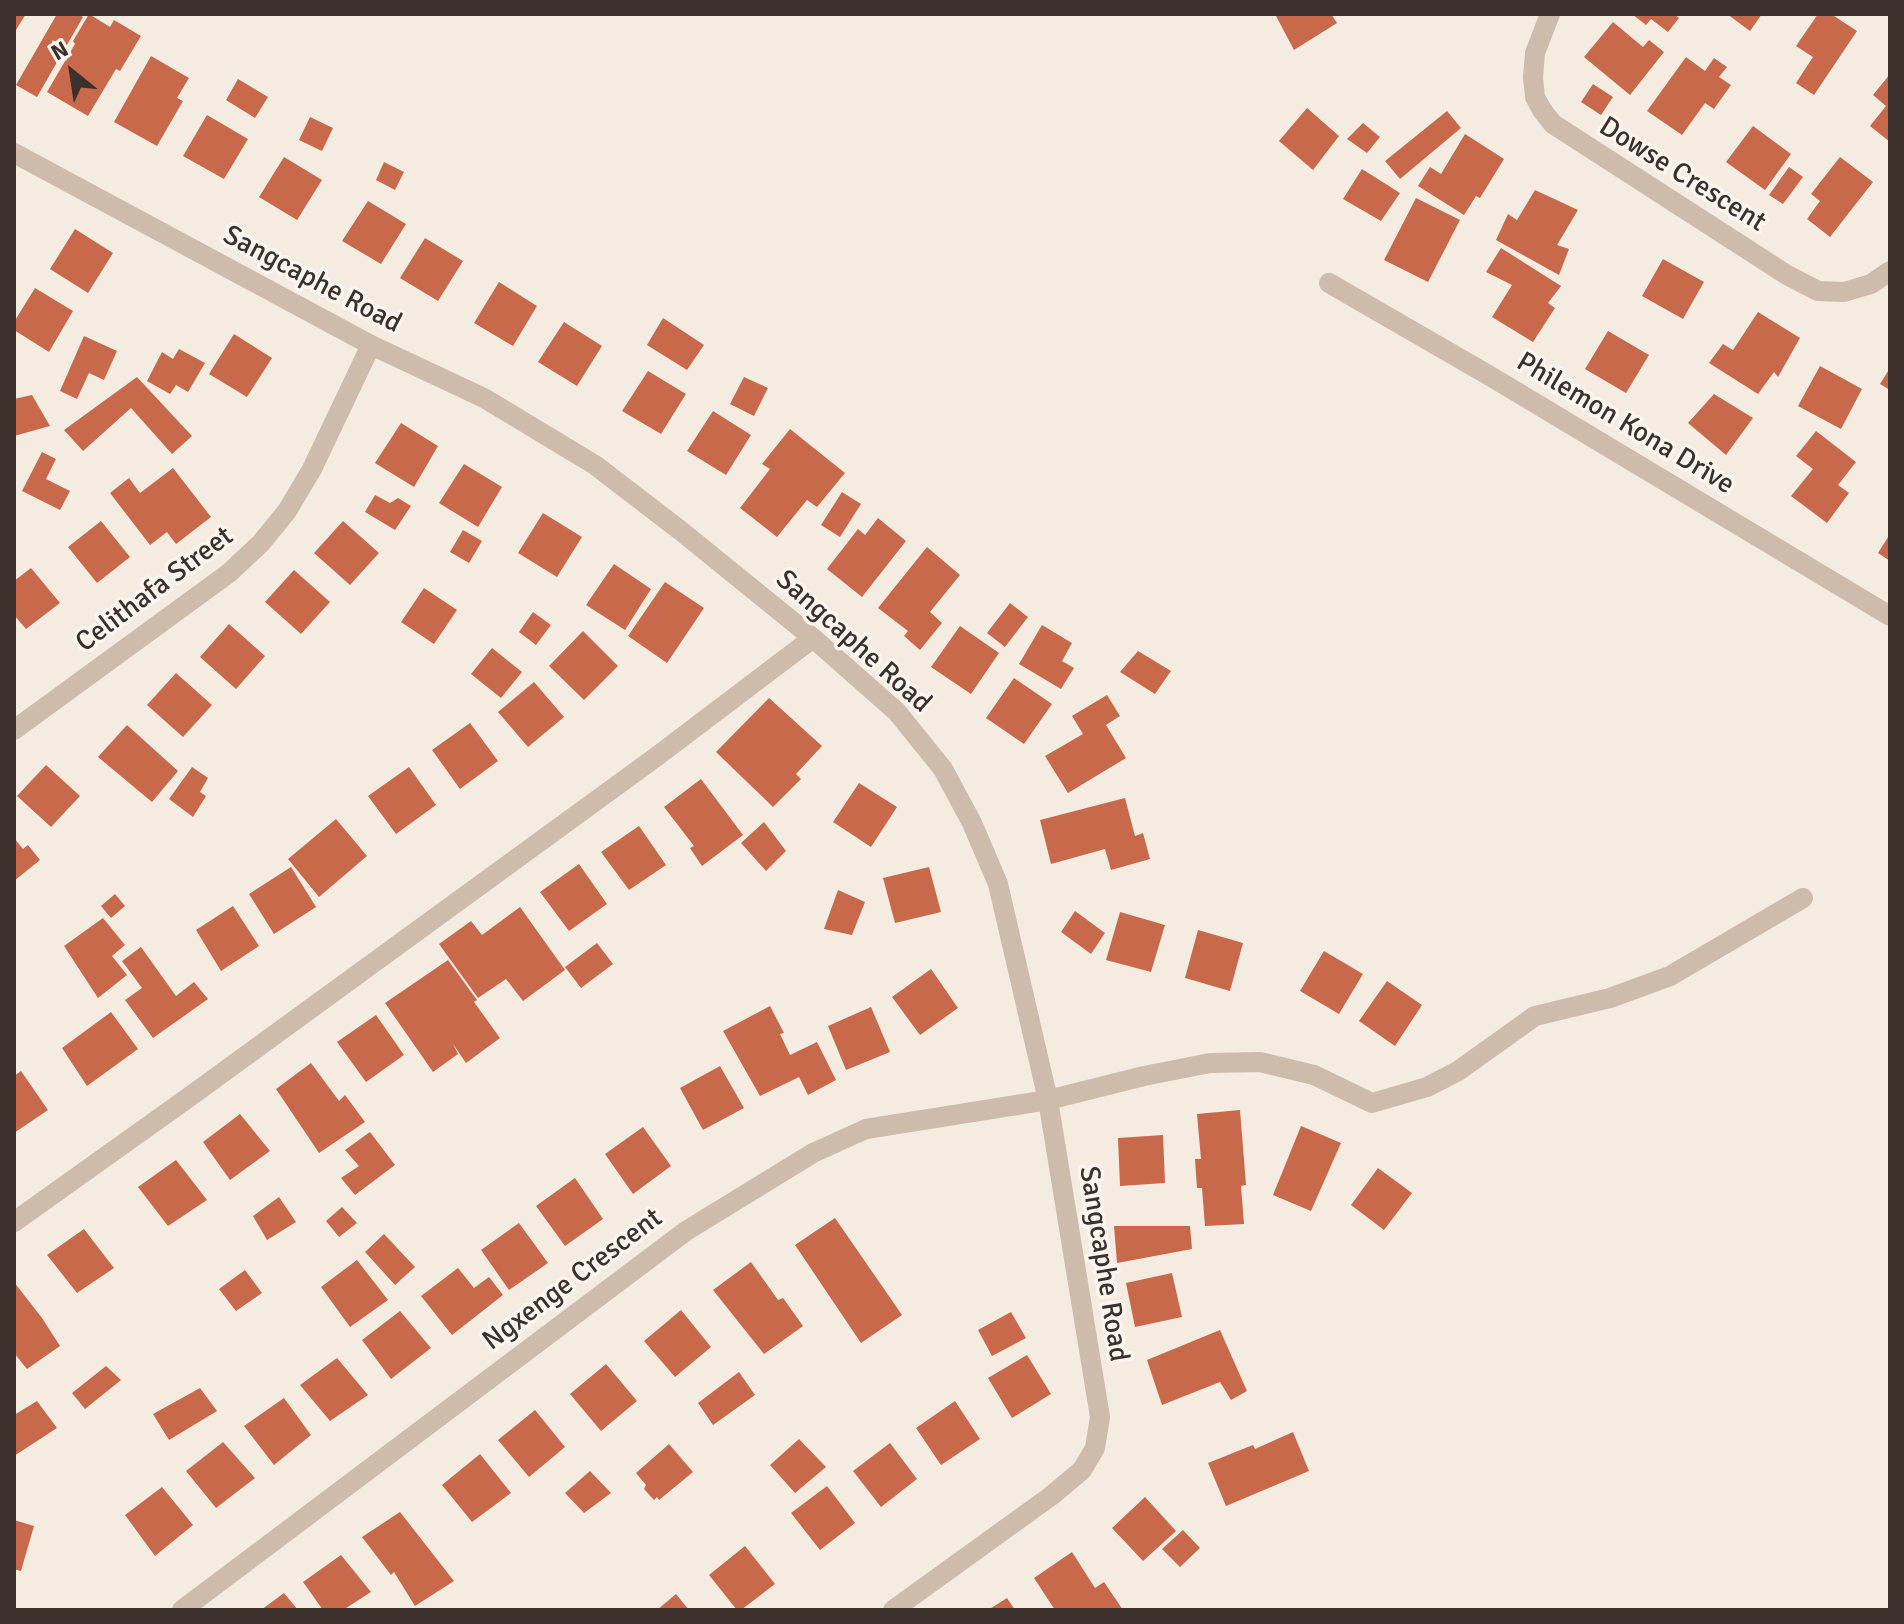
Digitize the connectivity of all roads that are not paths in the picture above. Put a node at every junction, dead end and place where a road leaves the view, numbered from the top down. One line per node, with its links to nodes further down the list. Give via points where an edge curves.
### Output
1 (1550, 14): 3 (street, Dowse Crescent, via 1535,53 1533,77 1535,97 1553,124 1818,291 1844,292)
2 (14, 153): 5 (street, Sangcaphe Road)
3 (1890, 271)
4 (1329, 283): 6 (street, Philemon Kona Drive)
5 (371, 345): 7 (street, Sangcaphe Road, via 484,398 595,465); 8 (street, Celithafa Street, via 312,469 261,543 229,573)
6 (1890, 616)
7 (813, 638): 10 (street, Sangcaphe Road, via 897,712 943,769 972,823 998,884); 11 (street)
8 (14, 730)
9 (1803, 898): 10 (street, Ngxenge Crescent, via 1670,976 1610,998 1535,1016 1458,1071 1427,1087 1372,1103 1314,1075 1260,1062 1210,1063)
10 (1048, 1100): 12 (street, Ngxenge Crescent, via 866,1129 761,1183 601,1293); 13 (street, Sangcaphe Road, via 1100,1417 1095,1448 1082,1470 1051,1496)
11 (14, 1222)
12 (182, 1610)
13 (893, 1610)

